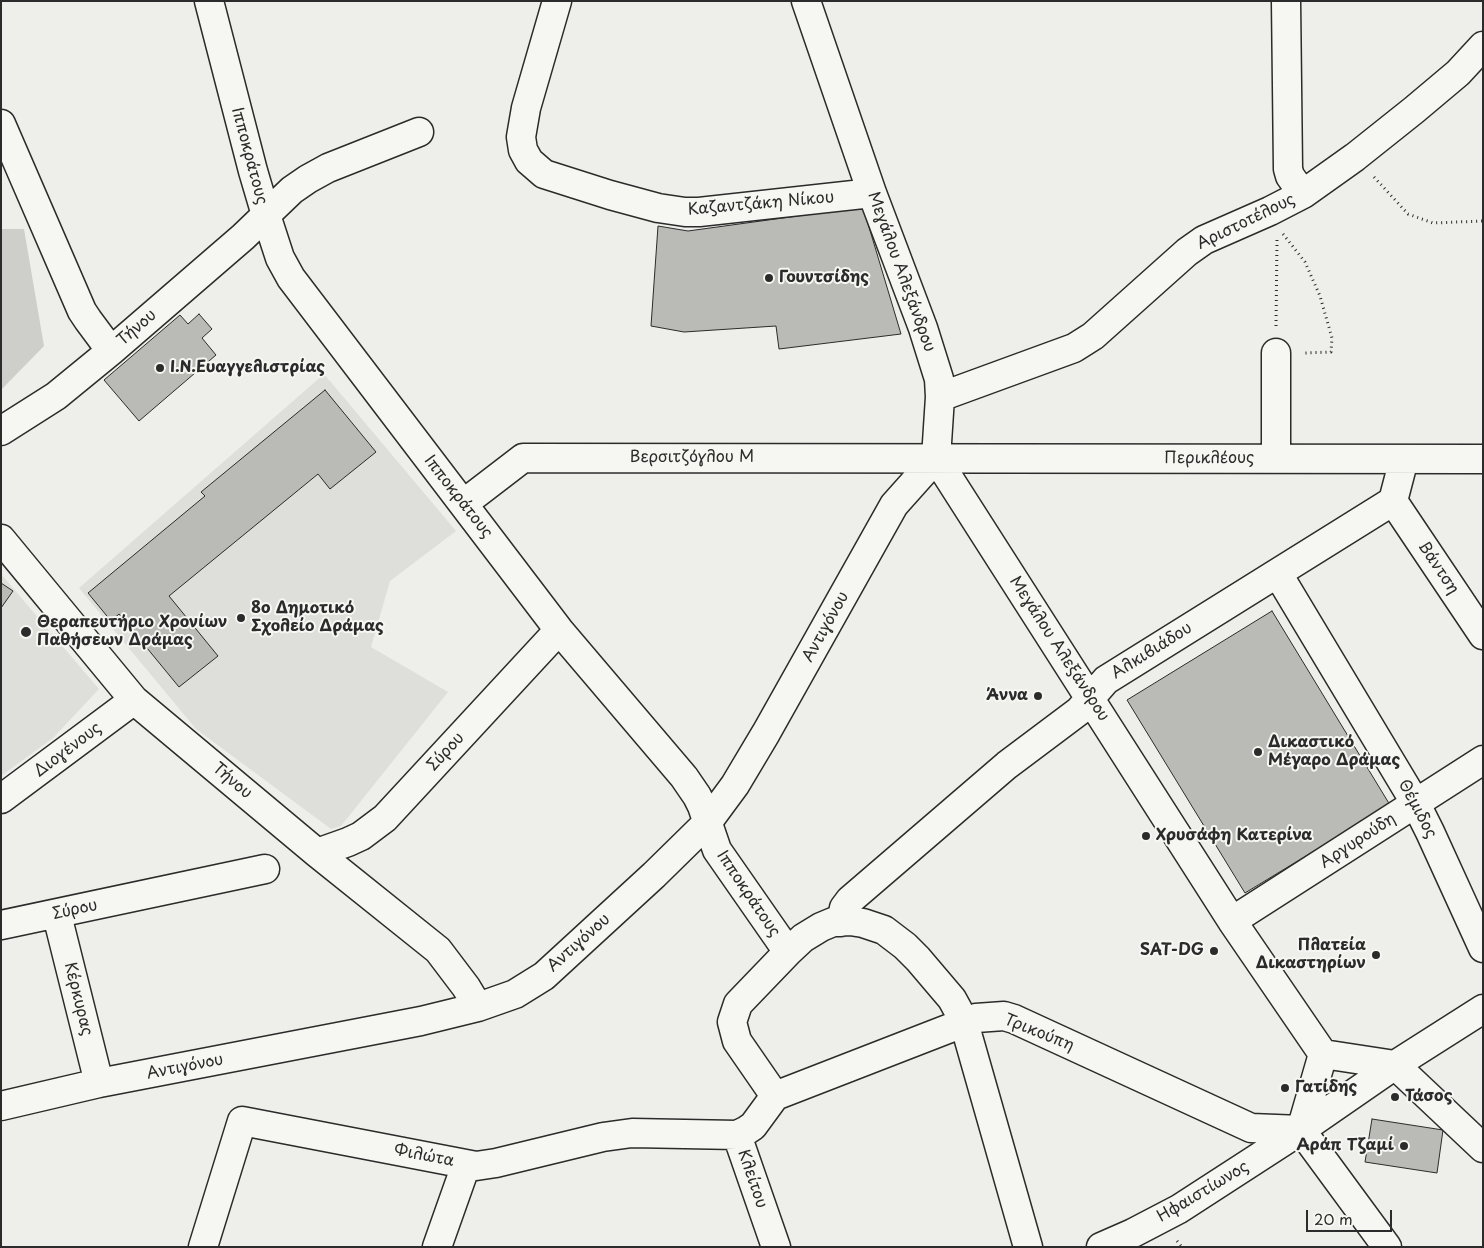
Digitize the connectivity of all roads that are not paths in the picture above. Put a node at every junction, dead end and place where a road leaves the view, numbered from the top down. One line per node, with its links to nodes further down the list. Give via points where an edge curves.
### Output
1 (209, 1): 10 (street, Ιπποκράτους)
2 (557, 1): 8 (street, Καζαντζάκη Νίκου, via 526,108 521,137 523,150 544,174 668,210 699,212)
3 (806, 1): 8 (street, Μεγάλου Αλεξάνδρου)
4 (1286, 1): 9 (street, via 1288,170)
5 (1483, 46): 9 (street, Αριστοτέλους, via 1414,110)
6 (1, 124): 11 (street, via 82,311)
7 (419, 132): 10 (street, Τήνου, via 328,168 292,190)
8 (872, 193): 13 (street, Μεγάλου Αλεξάνδρου, via 923,328 939,379)
9 (1303, 194): 13 (street, Αριστοτέλους, via 1277,216 1204,240 1093,336 1074,348)
10 (266, 216): 11 (street, Τήνου); 20 (street, Ιπποκράτους, via 280,258 291,278)
11 (111, 351): 14 (street, Τήνου, via 56,396)
12 (1276, 353): 16 (street)
13 (940, 397): 15 (street, Μεγάλου Αλεξάνδρου)
14 (1, 432)
15 (936, 458): 16 (street, Περικλέους); 20 (street, Βερσιτζόγλου Μ, via 523,458); 25 (street, Μεγάλου Αλεξάνδρου); 30 (street, Αντιγόνου, via 894,504 766,733 735,785)
16 (1276, 459): 17 (street, Περικλέους)
17 (1404, 459): 18 (street, Περικλέους); 19 (street)
18 (1483, 459)
19 (1393, 501): 22 (street, Αλκιβιάδου); 24 (street, Βάντση)
20 (463, 504): 23 (street, Ιπποκράτους)
21 (1, 539): 26 (street, Τήνου)
22 (1278, 574): 25 (street, Αλκιβιάδου, via 1106,680); 29 (street, Θέμιδος)
23 (559, 630): 30 (street, Ιπποκράτους, via 684,777 697,796); 31 (street, Σύρου, via 385,818 361,836)
24 (1483, 635)
25 (1091, 698): 34 (street, Μεγάλου Αλεξάνδρου); 35 (street, Αλκιβιάδου, via 1079,711 1007,765 850,900 844,908)
26 (134, 700): 28 (street, Διογένους); 31 (street, Τήνου)
27 (1483, 760): 29 (street, Αργυρούδη)
28 (1, 799)
29 (1416, 804): 34 (street, Αργυρούδη); 37 (street, Θέμιδος)
30 (707, 823): 38 (street, Ιπποκράτους, via 716,850); 39 (street, Αντιγόνου, via 544,976 515,994)
31 (317, 853): 39 (street, Τήνου, via 438,950)
32 (266, 869): 33 (street, Σύρου)
33 (57, 914): 36 (street, Σύρου); 44 (street, Κέρκυρας)
34 (1232, 921): 42 (street, Μεγάλου Αλεξάνδρου)
35 (841, 922): 38 (street, via 827,924 812,932); 41 (street, via 850,921 884,930 905,946 952,999)
36 (1, 925)
37 (1483, 948)
38 (788, 952): 45 (street, via 738,1004 732,1022 737,1041)
39 (478, 1007): 44 (street, Αντιγόνου)
40 (1483, 1009): 43 (street, Ηφαιστίωνος)
41 (963, 1022): 45 (street, Τρικούπη); 47 (street, Τρικούπη, via 987,1016 1014,1019 1251,1128); 54 (street)
42 (1323, 1054): 43 (street); 47 (street)
43 (1395, 1065): 47 (street, Ηφαιστίωνος); 49 (street)
44 (99, 1084): 46 (street, Αντιγόνου)
45 (775, 1096): 48 (street, Κλείτου, via 753,1126)
46 (1, 1106)
47 (1301, 1130): 55 (street, Ηφαιστίωνος, via 1179,1209); 56 (street)
48 (737, 1134): 50 (street, Φιλώτα, via 632,1132 496,1163); 53 (street, Κλείτου)
49 (1483, 1148)
50 (466, 1165): 51 (street, Φιλώτα, via 242,1121); 52 (street)
51 (203, 1247)
52 (437, 1247)
53 (776, 1247)
54 (1028, 1247)
55 (1101, 1247)
56 (1387, 1247)

